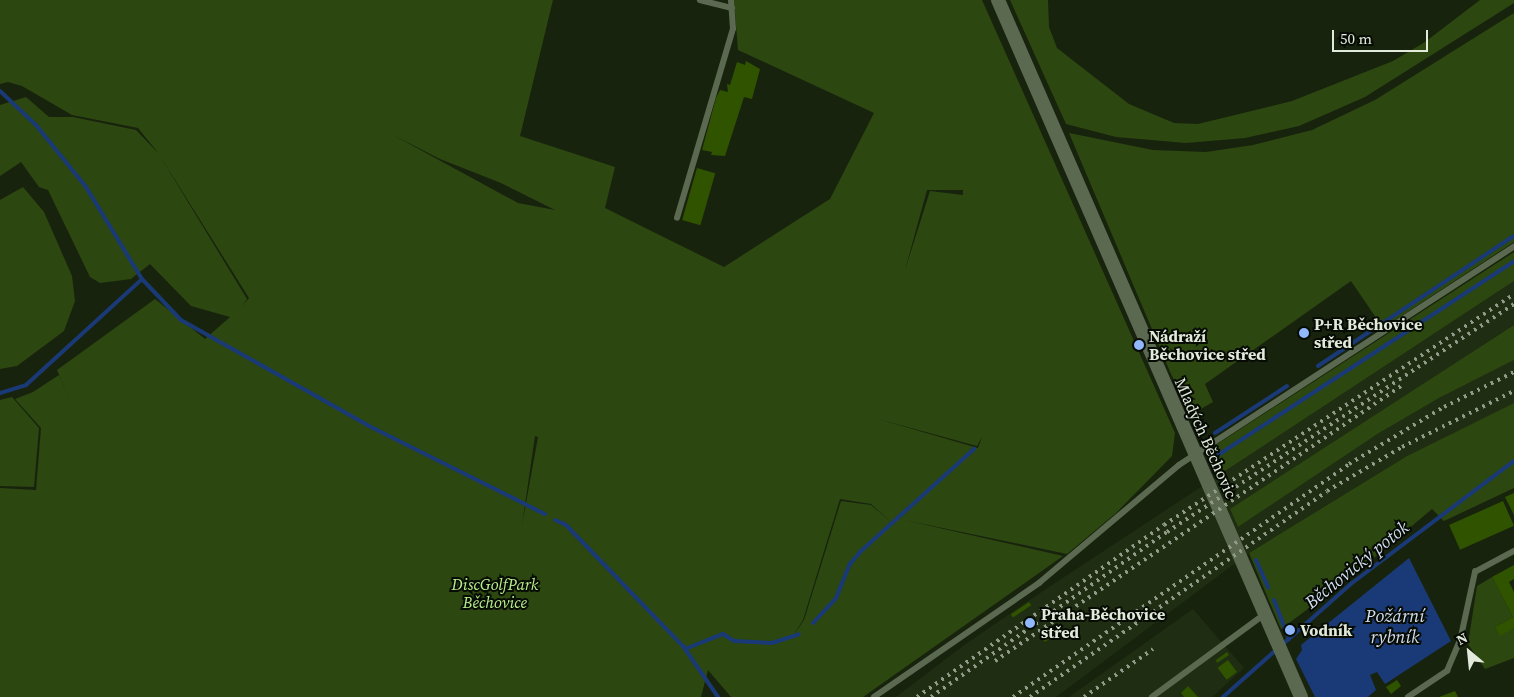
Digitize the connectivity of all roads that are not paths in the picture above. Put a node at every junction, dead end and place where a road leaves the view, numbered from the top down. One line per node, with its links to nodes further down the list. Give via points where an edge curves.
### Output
1 (700, 0): 4 (lane)
2 (731, 0): 4 (lane)
3 (998, 0): 7 (street, Mladých Běchovic)
4 (732, 8): 5 (lane, via 733,28)
5 (677, 218)
6 (1514, 247): 7 (lane)
7 (1194, 454): 9 (street, Mladých Běchovic); 10 (lane, via 1039,583)
8 (1514, 551): 13 (lane, via 1475,572 1460,641 1447,671)
9 (1265, 614): 11 (lane); 12 (street, Mladých Běchovic)
10 (874, 697)
11 (1152, 697)
12 (1301, 697)
13 (1408, 697)

